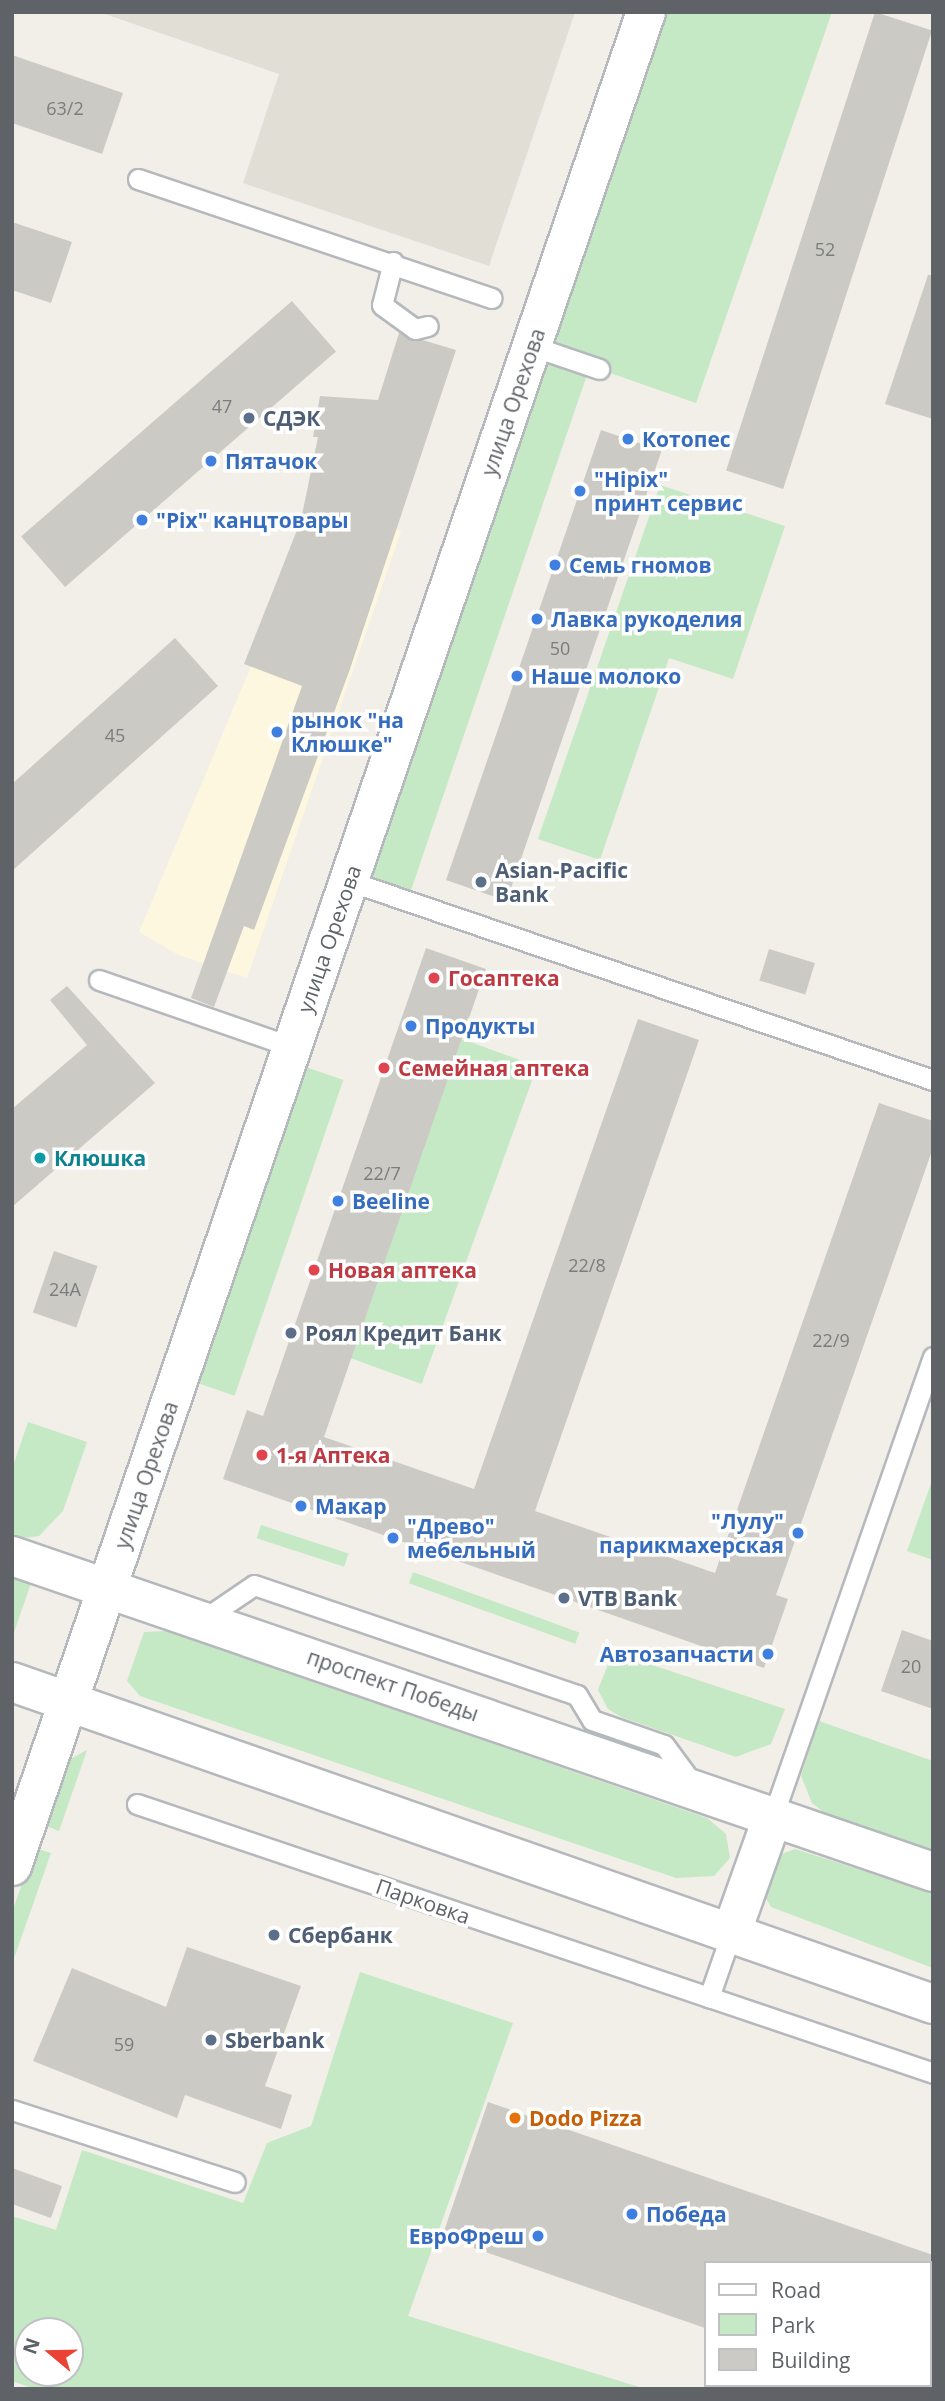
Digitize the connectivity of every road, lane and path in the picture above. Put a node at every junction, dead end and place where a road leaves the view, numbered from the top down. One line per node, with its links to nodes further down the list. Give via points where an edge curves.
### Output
1 (646, 12): 6 (main road, улица Орехова)
2 (138, 179): 3 (lane)
3 (393, 262): 4 (lane); 5 (lane, via 382,305 415,329)
4 (492, 298)
5 (428, 326)
6 (532, 346): 7 (lane); 8 (main road, улица Орехова)
7 (599, 369)
8 (349, 881): 10 (main road, улица Орехова); 11 (lane)
9 (99, 980): 10 (lane)
10 (292, 1047): 14 (main road, улица Орехова)
11 (933, 1080)
12 (933, 1357): 20 (lane)
13 (12, 1556): 14 (main road, проспект Победы)
14 (108, 1587): 15 (main road, проспект Победы); 17 (main road, улица Орехова)
15 (204, 1619): 18 (main road, проспект Победы); 18 (lane, via 254,1585 577,1695 592,1720 664,1745)
16 (12, 1682): 17 (main road)
17 (68, 1701): 21 (main road, улица Орехова); 23 (main road)
18 (698, 1790): 20 (main road, проспект Победы)
19 (137, 1804): 24 (lane, Парковка)
20 (773, 1816): 22 (main road, проспект Победы); 23 (main road)
21 (12, 1866)
22 (933, 1872)
23 (731, 1934): 24 (lane); 25 (main road)
24 (709, 1997): 26 (lane, Парковка)
25 (933, 2004)
26 (933, 2073)
27 (12, 2110): 28 (lane)
28 (235, 2182)

